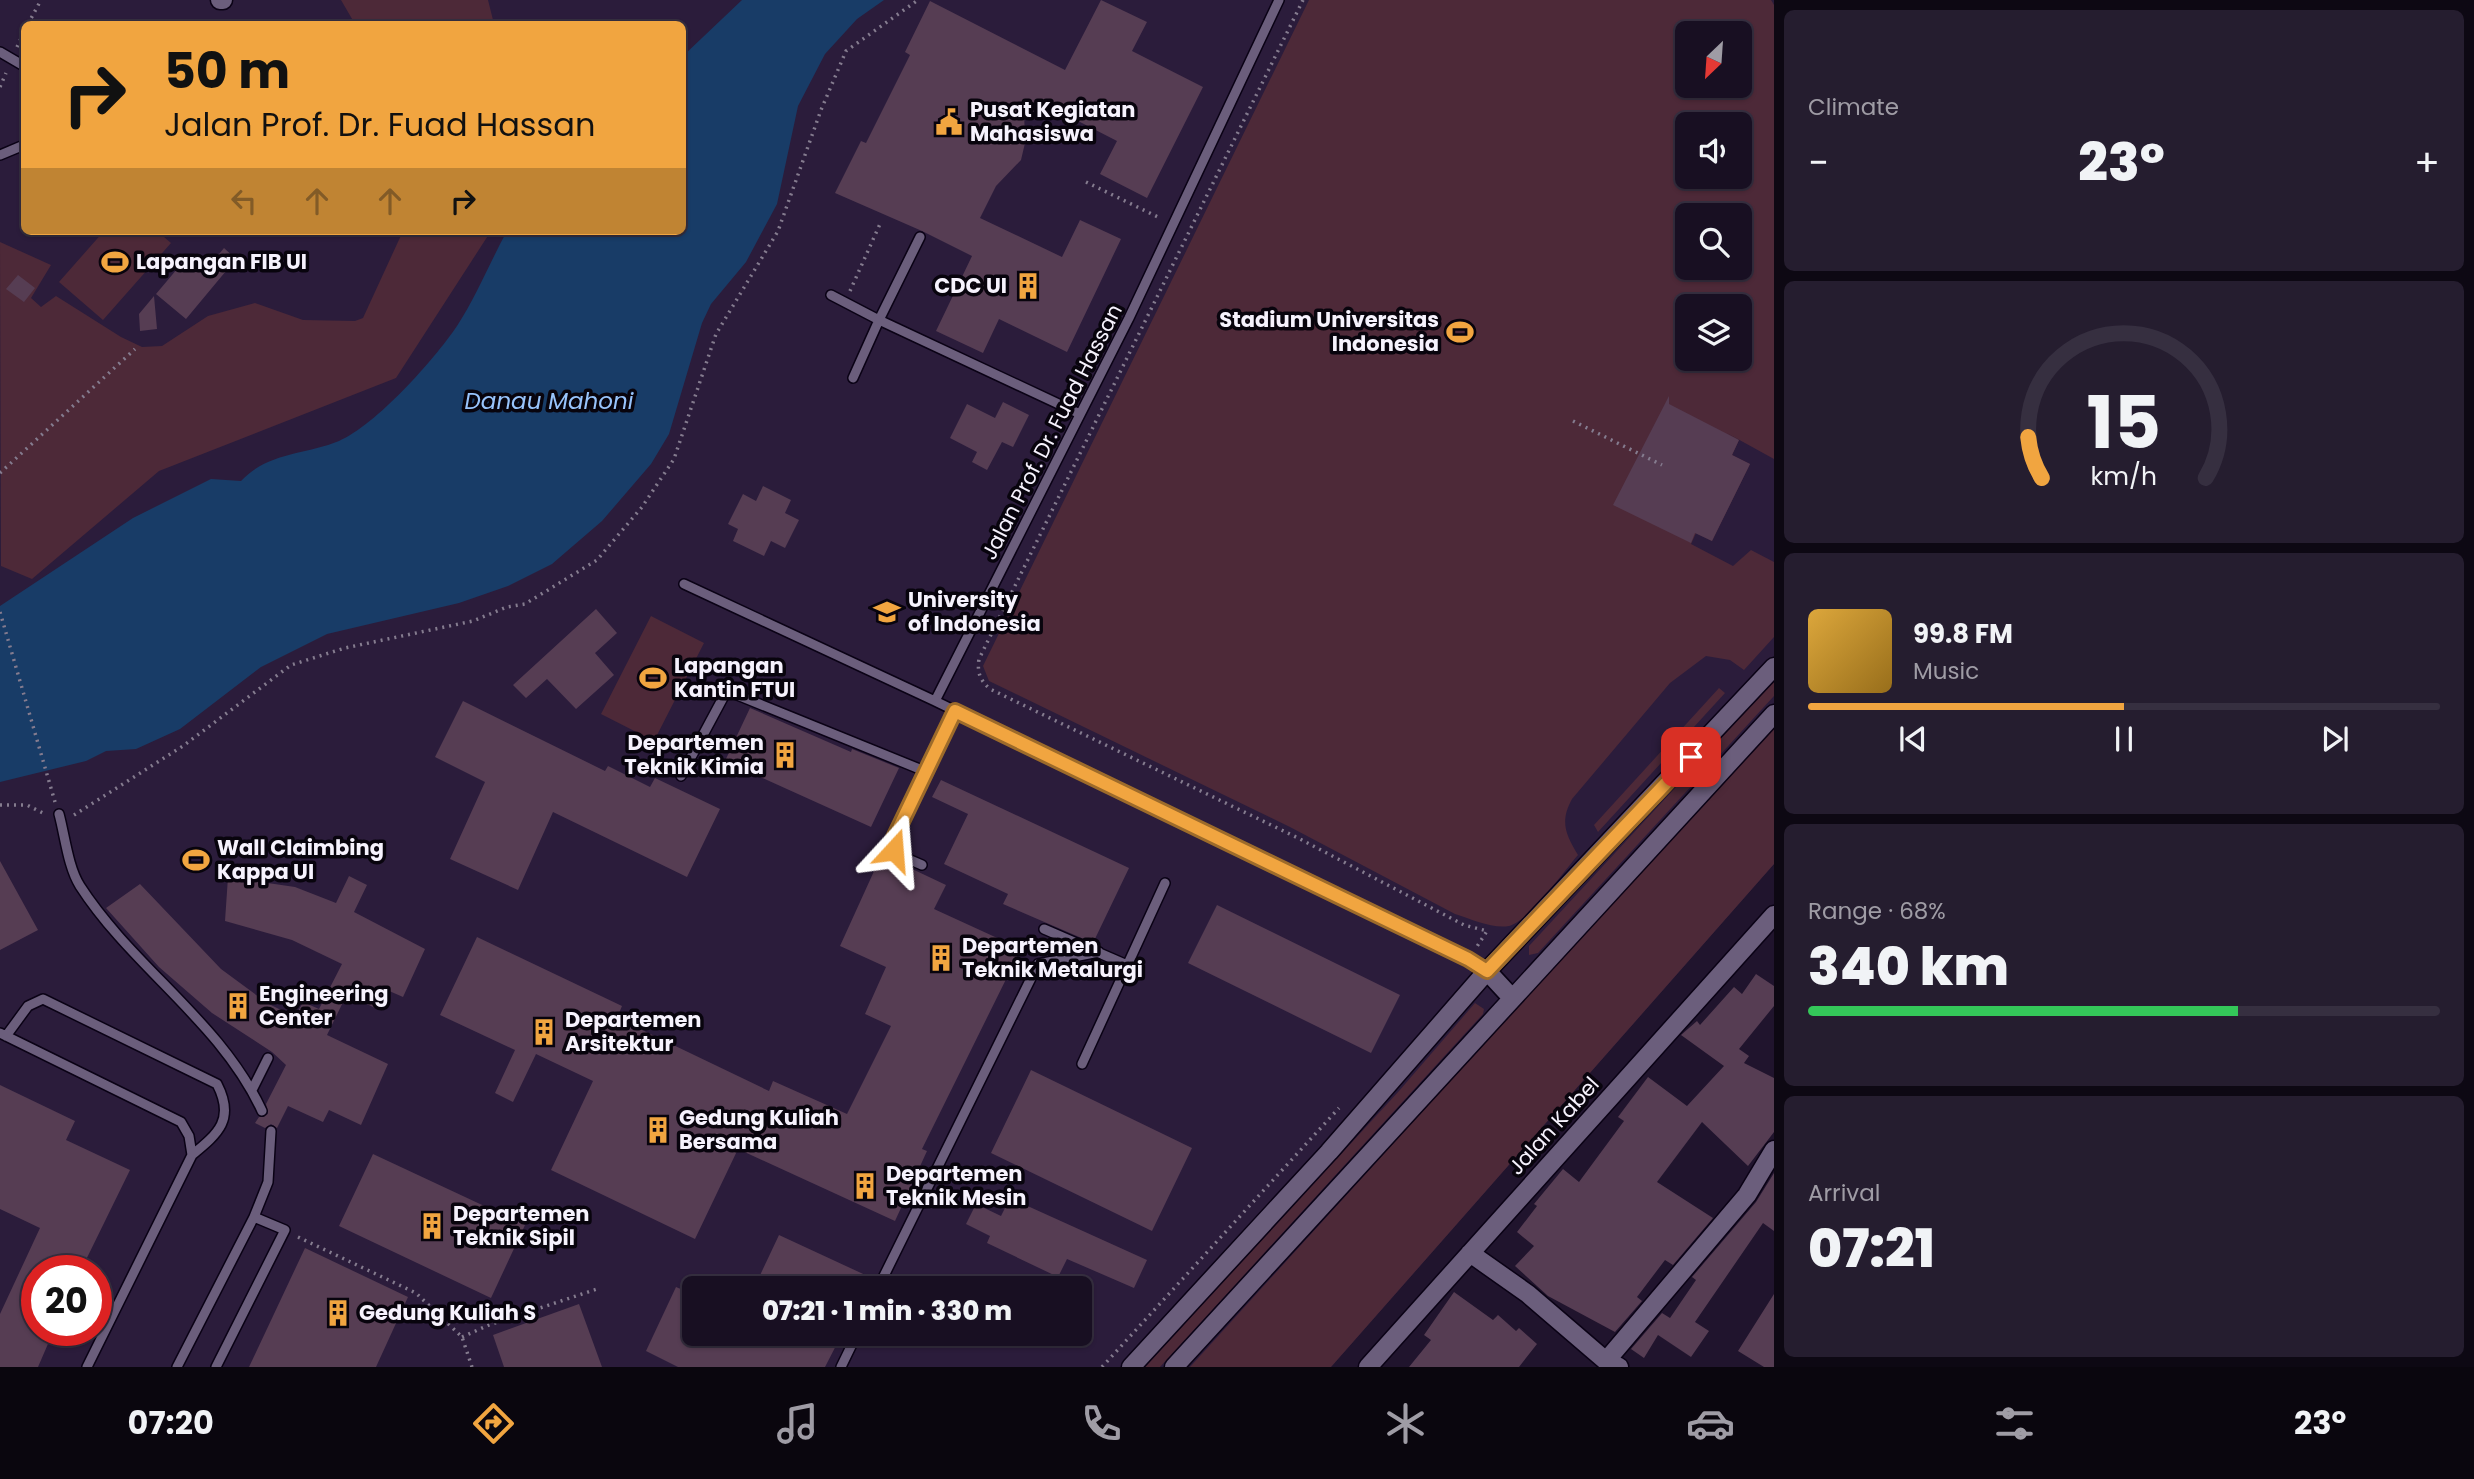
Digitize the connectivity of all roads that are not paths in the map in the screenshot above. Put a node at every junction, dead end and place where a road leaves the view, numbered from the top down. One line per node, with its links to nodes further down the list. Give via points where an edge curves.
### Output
1 (1279, 0): 10 (lane, Jalan Prof. Dr. Fuad Hassan, via 1175,225)
2 (0, 52): 3 (lane)
3 (21, 64)
4 (21, 146): 5 (lane)
5 (0, 155)
6 (920, 237): 8 (lane)
7 (831, 295): 8 (lane)
8 (879, 320): 9 (lane); 10 (lane)
9 (853, 378)
10 (1080, 414): 13 (lane, Jalan Prof. Dr. Fuad Hassan)
11 (684, 584): 13 (lane)
12 (1774, 667): 25 (street)
13 (935, 701): 14 (lane)
14 (955, 711): 16 (lane); 25 (lane)
15 (1774, 714): 26 (street)
16 (927, 772): 17 (lane, via 730,692); 19 (lane, via 893,846 901,856)
17 (681, 776)
18 (60, 817): 30 (lane, via 79,884 135,957 200,1021 242,1071)
19 (922, 865)
20 (1165, 883): 24 (lane)
21 (1774, 915): 36 (street, Jalan Kabel)
22 (1044, 929): 23 (lane)
23 (1100, 952): 24 (lane); 37 (lane, via 1038,964)
24 (1127, 965): 29 (lane)
25 (1487, 971): 26 (street); 44 (street, via 1329,1152)
26 (1512, 998): 45 (street)
27 (3, 1034): 34 (lane, via 181,1122); 34 (lane, via 28,1006 43,999 217,1084 226,1101 225,1120)
28 (268, 1058): 30 (lane)
29 (1082, 1064)
30 (252, 1090): 31 (lane)
31 (262, 1111)
32 (271, 1131): 35 (lane, via 268,1181)
33 (1774, 1150): 39 (street, via 1747,1195)
34 (192, 1155): 40 (lane)
35 (254, 1217): 41 (lane); 42 (lane, via 285,1230)
36 (1470, 1253): 39 (street); 46 (street, Jalan Kabel)
37 (884, 1276)
38 (851, 1346): 43 (lane)
39 (1613, 1364)
40 (87, 1367)
41 (177, 1367)
42 (216, 1367)
43 (841, 1367)
44 (1131, 1367)
45 (1174, 1367)
46 (1368, 1367)

